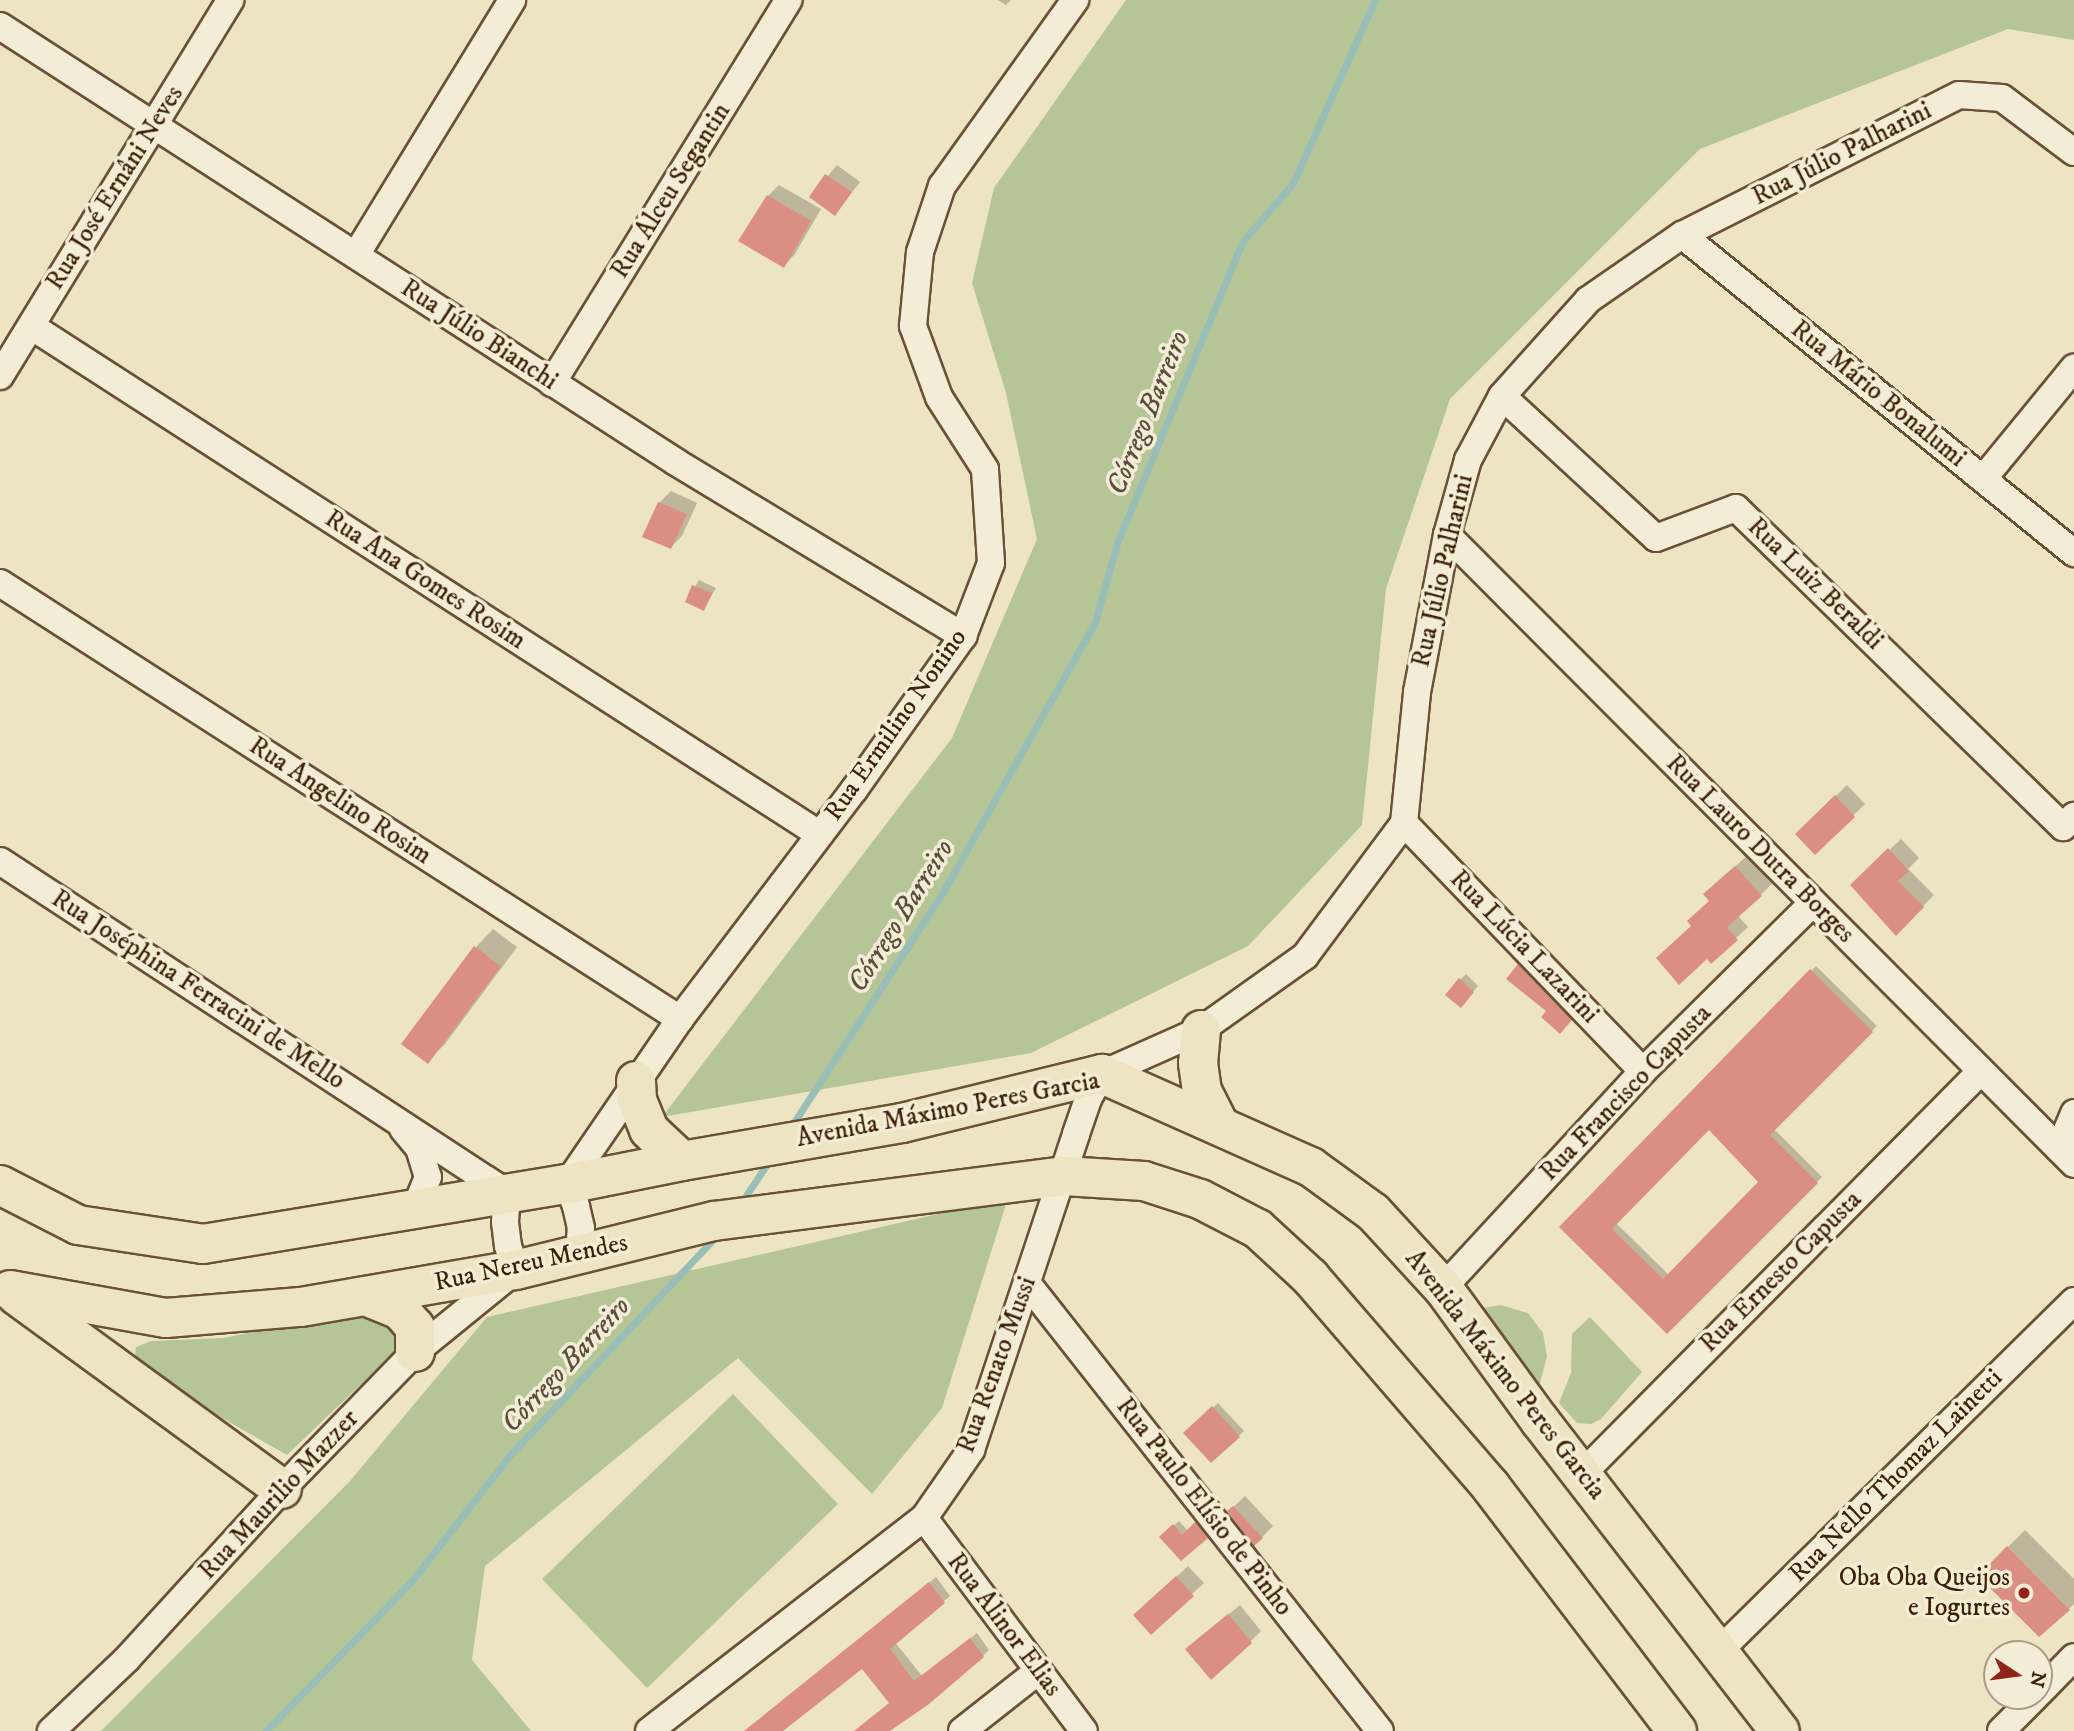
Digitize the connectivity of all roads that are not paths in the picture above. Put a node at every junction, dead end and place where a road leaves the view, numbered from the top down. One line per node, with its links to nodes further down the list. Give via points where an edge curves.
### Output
1 (230, 0): 6 (street, Rua José Ernâni Neves)
2 (512, 0): 9 (street)
3 (789, 0): 13 (street, Rua Alceu Segantin)
4 (1075, 0): 19 (street, Rua Ermilino Nonino, via 942,186 920,252 913,326 939,397 985,469 991,563)
5 (0, 26): 6 (street, Rua Júlio Bianchi)
6 (155, 125): 9 (street, Rua Júlio Bianchi); 10 (street, Rua José Ernâni Neves)
7 (2074, 152): 8 (street, Rua Júlio Palharini, via 2002,98 1959,95)
8 (1682, 235): 14 (street, Rua Júlio Palharini, via 1587,300); 15 (street, Rua Mário Bonalumi)
9 (356, 255): 13 (street, Rua Júlio Bianchi)
10 (31, 326): 12 (street, Rua José Ernâni Neves); 22 (street, Rua Ana Gomes Rosim)
11 (2074, 368): 15 (street)
12 (0, 376)
13 (552, 383): 19 (street, Rua Júlio Bianchi)
14 (1502, 396): 16 (street, Rua Júlio Palharini, via 1468,460); 20 (street, Rua Luiz Beraldi, via 1656,538 1736,508 2063,827)
15 (1983, 479): 17 (street, Rua Mário Bonalumi)
16 (1447, 534): 21 (street, Rua Júlio Palharini, via 1417,692); 24 (street, Rua Lauro Dutra Borges)
17 (2074, 553)
18 (0, 583): 25 (street, Rua Angelino Rosim)
19 (964, 636): 22 (street, Rua Ermilino Nonino)
20 (2074, 816)
21 (1404, 823): 26 (street, via 1305,956); 28 (street, Rua Lúcia Lazarini)
22 (819, 834): 25 (street, Rua Ermilino Nonino)
23 (0, 861): 32 (street, Rua Joséphina Ferracini de Mello)
24 (1813, 902): 27 (street, Rua Lauro Dutra Borges); 28 (street, Rua Francisco Capusta)
25 (680, 1019): 30 (street, Rua Ermilino Nonino)
26 (1201, 1030): 29 (street); 33 (main road, via 1198,1063 1202,1091)
27 (1981, 1071): 34 (street, Rua Lauro Dutra Borges); 49 (street, Rua Ernesto Capusta)
28 (1643, 1072): 45 (street, Rua Francisco Capusta)
29 (1102, 1074): 33 (main road, Avenida Máximo Peres Garcia); 35 (main road, Avenida Máximo Peres Garcia, via 902,1123); 36 (street, Rua Renato Mussi, via 1088,1099)
30 (636, 1081): 35 (main road, via 639,1108 649,1130); 37 (street, Rua Ermilino Nonino)
31 (2074, 1113): 34 (street)
32 (396, 1119): 39 (street, Rua Joséphina Ferracini de Mello); 40 (street, Rua Joséphina Ferracini de Mello, via 419,1149 428,1177)
33 (1218, 1123): 45 (main road, Avenida Máximo Peres Garcia, via 1311,1167 1343,1189 1398,1237)
34 (2066, 1156)
35 (682, 1161): 37 (main road, Avenida Máximo Peres Garcia)
36 (1064, 1176): 41 (main road, Rua Nereu Mendes, via 714,1222); 43 (street, Rua Renato Mussi); 57 (main road, via 1144,1181 1176,1190 1258,1229 1281,1249 1491,1487)
37 (567, 1184): 39 (main road, Avenida Máximo Peres Garcia); 41 (street, via 579,1217)
38 (0, 1185): 40 (main road, via 78,1225 203,1244)
39 (507, 1193): 40 (main road); 42 (street, via 505,1222)
40 (415, 1210)
41 (579, 1254): 42 (main road, Rua Nereu Mendes)
42 (516, 1270): 46 (main road, Rua Nereu Mendes); 48 (street, Rua Maurilio Mazzer)
43 (1027, 1283): 51 (street, Rua Renato Mussi, via 971,1450); 62 (street, Rua Paulo Elísio de Pinho)
44 (5, 1287): 46 (main road, Rua Nereu Mendes, via 166,1318 301,1307); 50 (main road)
45 (1443, 1288): 49 (main road, Avenida Máximo Peres Garcia)
46 (365, 1296): 48 (main road, via 400,1310 415,1327)
47 (2074, 1301): 52 (street, Rua Nello Thomaz Lainetti)
48 (415, 1352): 50 (street, Rua Maurilio Mazzer)
49 (1581, 1474): 52 (main road, Avenida Máximo Peres Garcia)
50 (282, 1489): 58 (street, Rua Maurilio Mazzer, via 127,1659)
51 (924, 1518): 54 (street, Rua Alinor Elias); 59 (street, Rua Renato Mussi)
52 (1718, 1652): 63 (main road, Avenida Máximo Peres Garcia)
53 (2074, 1657): 55 (street)
54 (1037, 1672): 60 (street); 61 (street, Rua Alinor Elias)
55 (2053, 1678)
56 (2021, 1710): 64 (street)
57 (1669, 1728)
58 (51, 1731)
59 (649, 1731)
60 (962, 1731)
61 (1084, 1731)
62 (1380, 1731)
63 (1780, 1731)
64 (2001, 1731)

